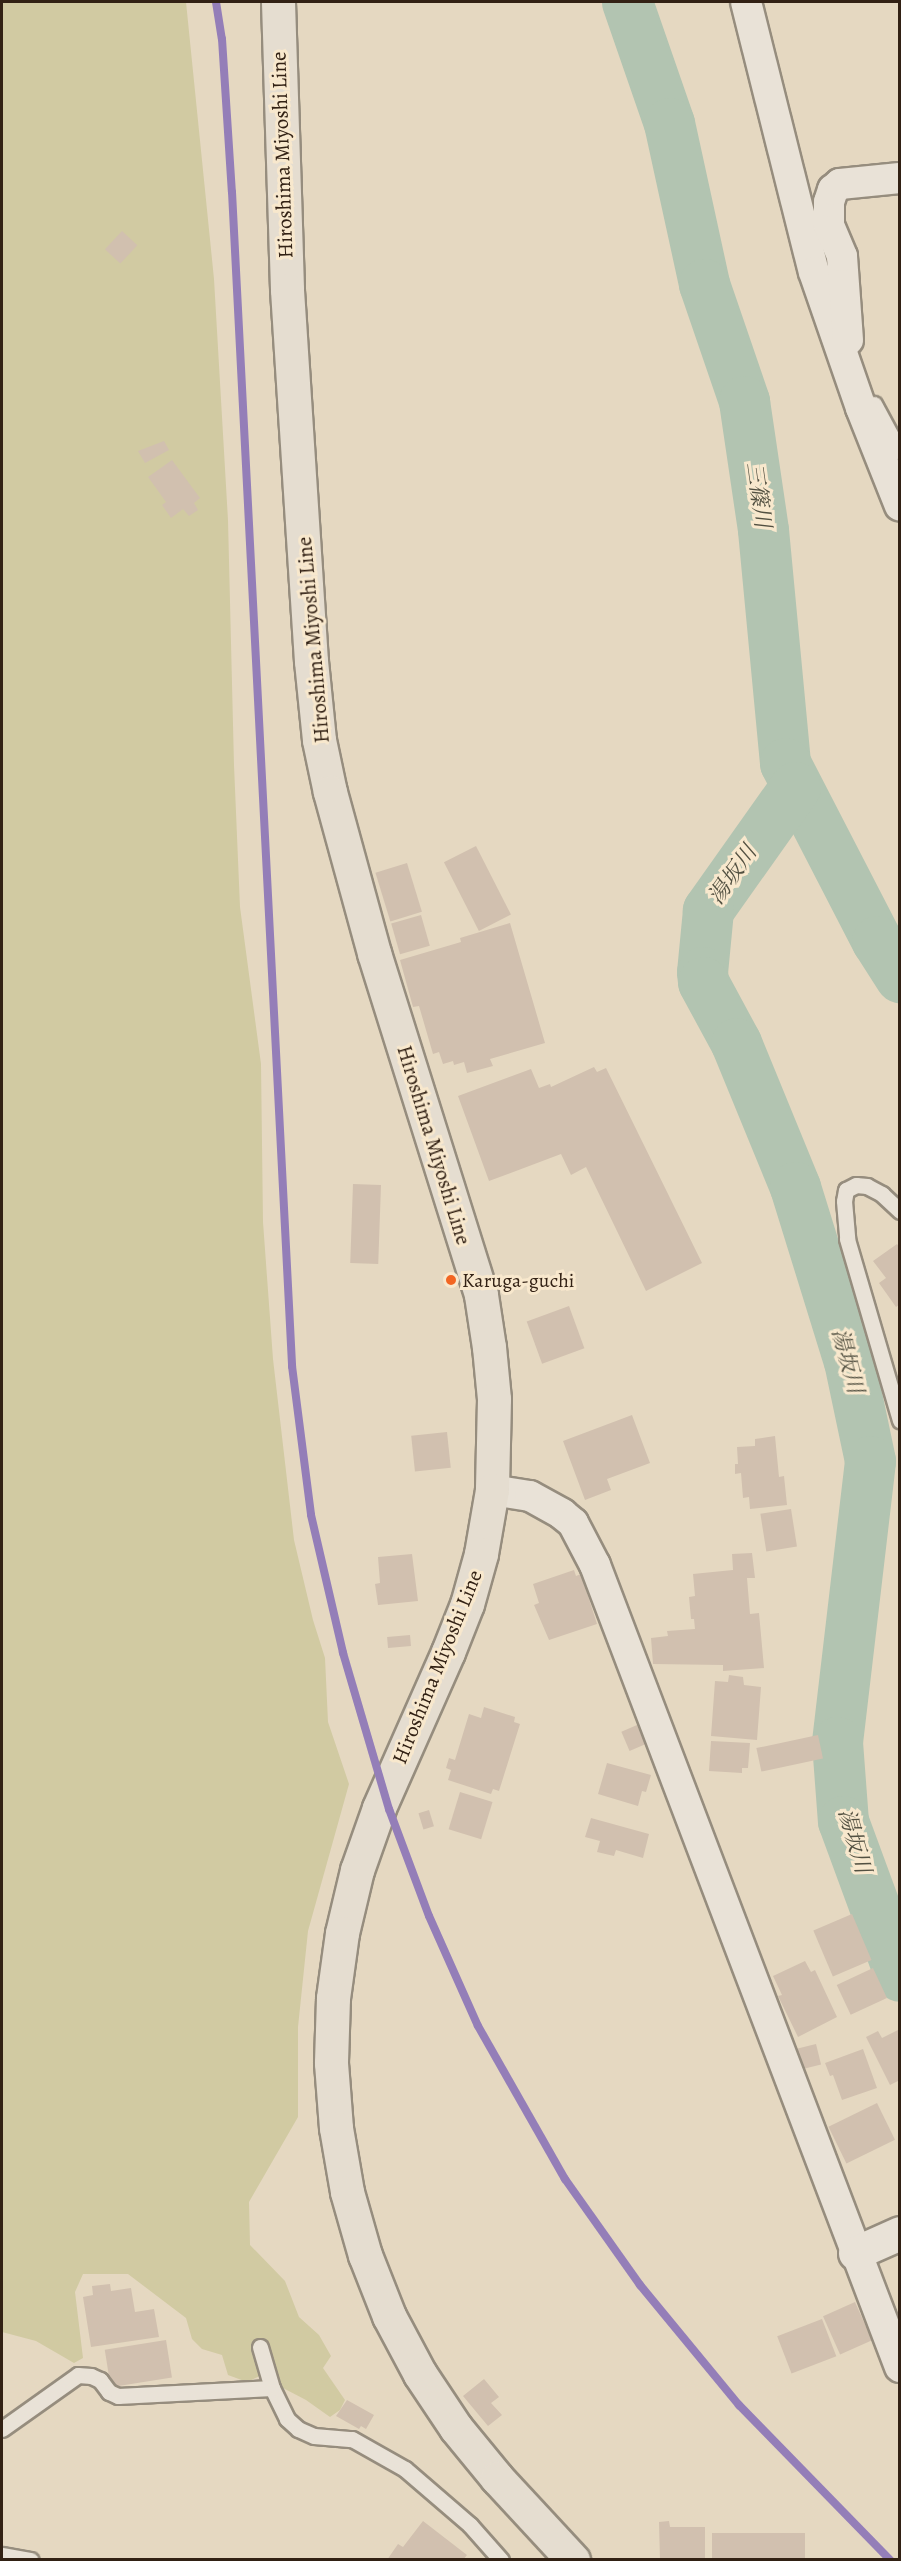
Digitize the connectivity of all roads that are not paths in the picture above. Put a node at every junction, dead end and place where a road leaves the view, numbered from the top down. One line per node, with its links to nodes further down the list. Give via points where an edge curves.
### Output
1 (278, 2): 9 (main road, Hiroshima Miyoshi Line, via 287,290 311,661 320,740 330,792 374,953 481,1295 494,1399)
2 (746, 2): 4 (street, via 814,272)
3 (900, 178): 4 (street, via 840,184 829,202 829,225 842,256)
4 (849, 367): 5 (lane, via 865,386); 6 (street)
5 (900, 452)
6 (900, 506)
7 (900, 1211): 8 (lane, via 867,1186 856,1185 846,1190 847,1239)
8 (900, 1420)
9 (492, 1490): 11 (street, via 530,1496 562,1514 573,1523 595,1565); 19 (main road, Hiroshima Miyoshi Line, via 482,1554 467,1604 379,1808 357,1870 342,1933 333,1998 331,2063 347,2193 365,2255 389,2316 420,2374 456,2428)
10 (900, 2233): 11 (street)
11 (855, 2253): 13 (street)
12 (260, 2347): 14 (lane)
13 (900, 2367)
14 (272, 2388): 15 (lane, via 118,2396 100,2380 78,2375); 17 (lane, via 287,2420 298,2429 314,2436 352,2439 405,2469 470,2526)
15 (2, 2429)
16 (2, 2555): 18 (lane)
17 (495, 2557)
18 (31, 2559)
19 (573, 2559)

